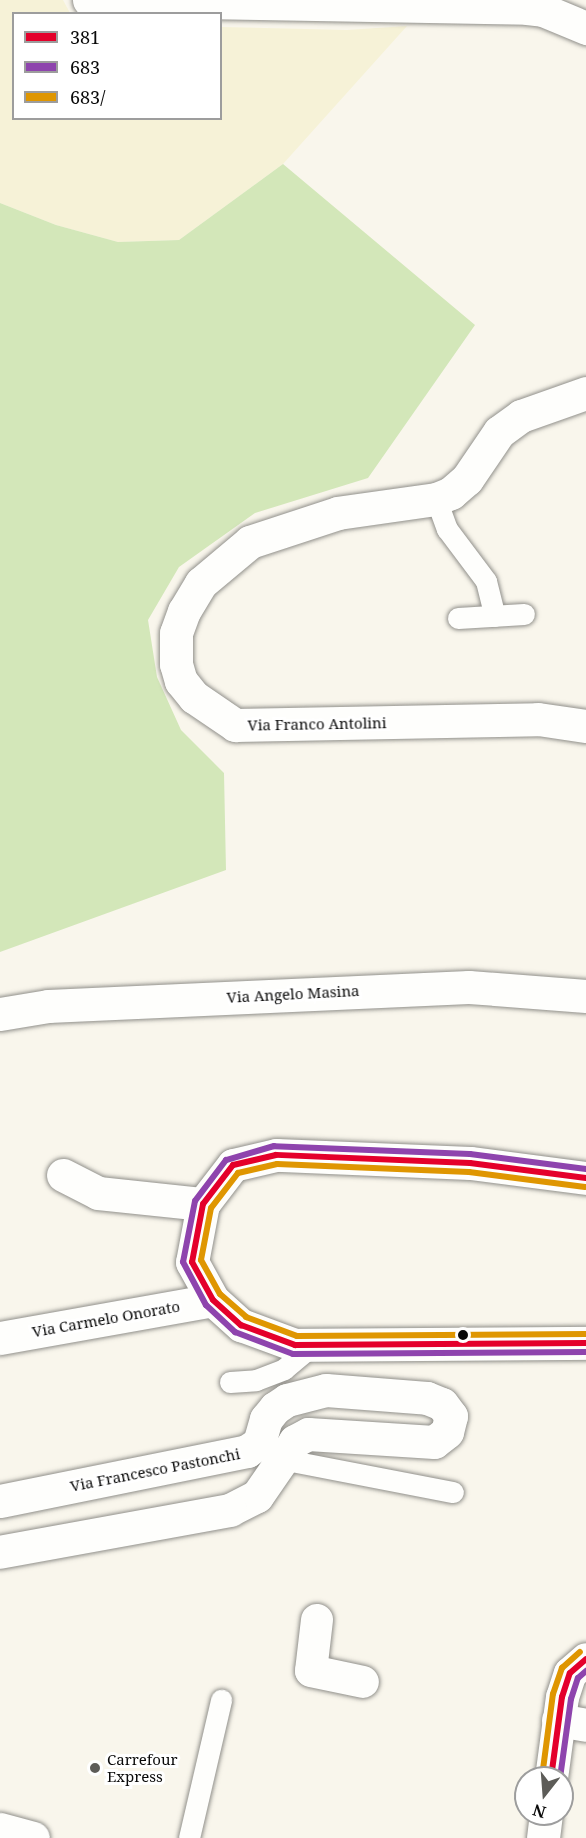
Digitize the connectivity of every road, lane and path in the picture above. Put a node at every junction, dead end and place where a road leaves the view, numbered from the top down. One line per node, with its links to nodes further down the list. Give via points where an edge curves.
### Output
1 (89, 0): 2 (street, via 527,8 543,10)
2 (586, 28)
3 (586, 393): 4 (street, Via Franco Antolini, via 521,416 499,432 467,479 451,493)
4 (436, 499): 6 (lane, via 447,529 482,574); 8 (street, Via Franco Antolini, via 338,513 250,542 201,583 184,611 176,633 176,664 181,681 194,697 235,725 538,719)
5 (524, 614): 6 (lane)
6 (495, 616): 7 (lane)
7 (458, 618)
8 (586, 726)
9 (586, 996): 10 (street, Via Angelo Masina, via 470,987 48,1006)
10 (0, 1014)
11 (63, 1174): 13 (street, via 98,1193)
12 (586, 1178): 13 (street, via 470,1163 276,1155 233,1165)
13 (203, 1204): 14 (street, via 192,1262)
14 (213, 1300): 15 (street, Via Carmelo Onorato); 17 (street, via 241,1325 295,1345)
15 (0, 1338)
16 (586, 1343): 17 (street)
17 (315, 1344): 18 (lane, via 284,1369 256,1380)
18 (230, 1382)
19 (281, 1459): 20 (lane); 21 (street, Via Francesco Pastonchi, via 296,1441 318,1432 434,1442 447,1432 451,1416 435,1400 326,1390 288,1400 275,1408 266,1419 259,1443 247,1451); 22 (street, Via Francesco Pastonchi, via 257,1496 230,1510)
20 (453, 1492)
21 (0, 1501)
22 (0, 1552)
23 (317, 1620): 25 (street, via 311,1671)
24 (586, 1659): 27 (street, via 570,1673)
25 (363, 1682)
26 (221, 1700): 31 (lane)
27 (572, 1722): 28 (street)
28 (556, 1766)
29 (0, 1829): 30 (street)
30 (33, 1838)
31 (189, 1838)

